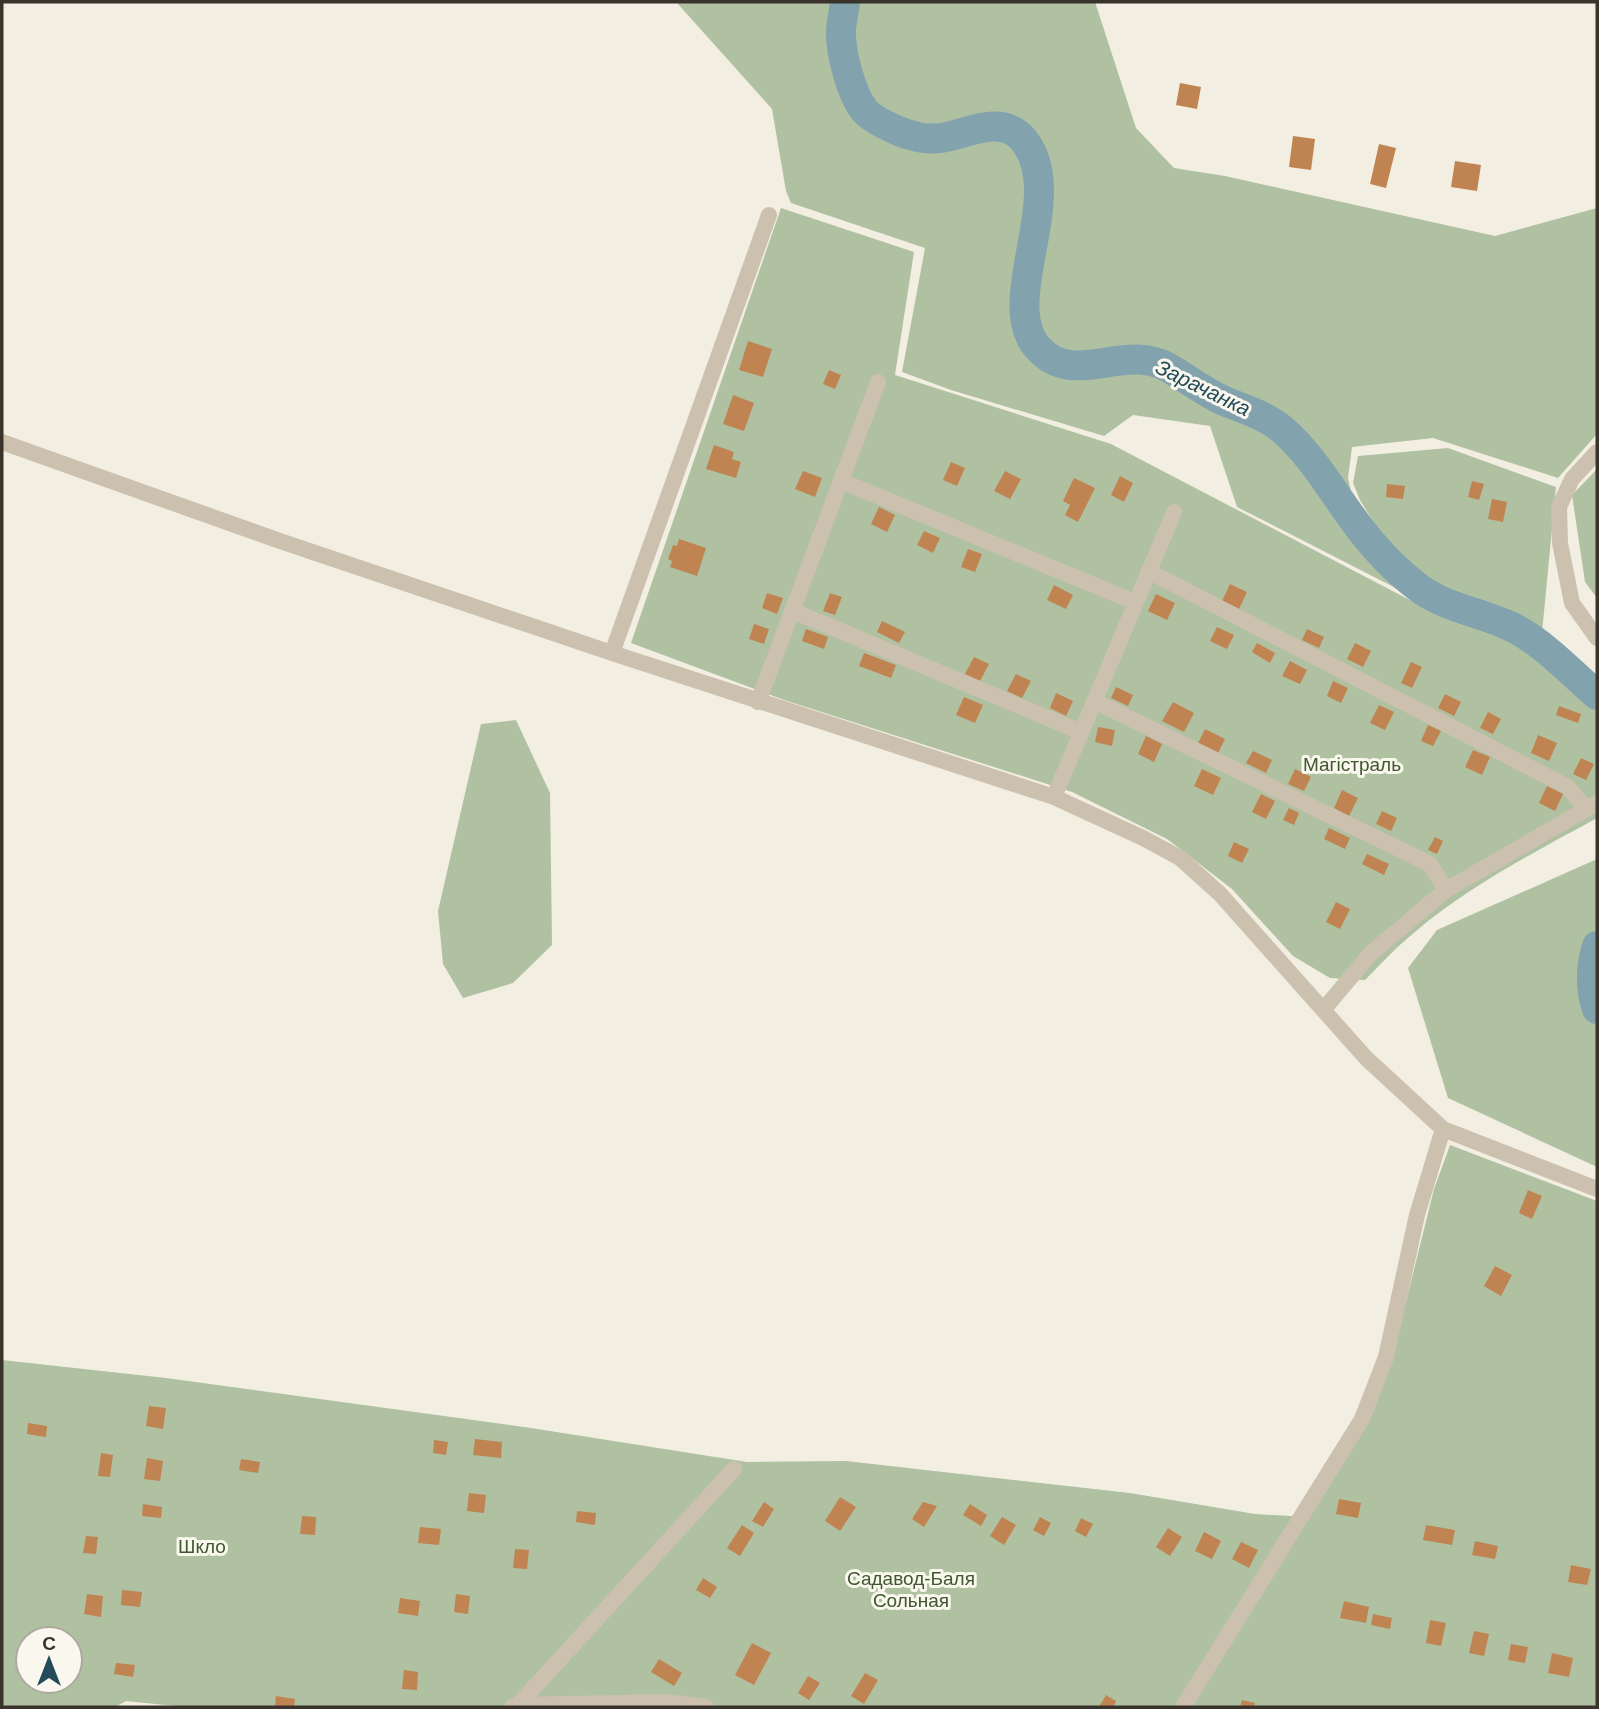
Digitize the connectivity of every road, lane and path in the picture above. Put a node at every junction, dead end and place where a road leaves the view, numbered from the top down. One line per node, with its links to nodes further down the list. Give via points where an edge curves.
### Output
1 (769, 215): 11 (street)
2 (878, 382): 5 (street)
3 (2, 442): 11 (street)
4 (1597, 452): 10 (street, via 1572,479 1559,507 1560,543 1572,603)
5 (841, 481): 8 (street); 9 (street)
6 (1174, 512): 7 (street)
7 (1148, 571): 8 (street); 16 (street, via 1568,787)
8 (1135, 602): 12 (street)
9 (793, 611): 13 (street); 14 (street)
10 (1597, 638)
11 (612, 653): 13 (street)
12 (1094, 701): 14 (street); 17 (street, via 1430,864)
13 (758, 702): 15 (street)
14 (1081, 732): 15 (street)
15 (1054, 797): 18 (street, via 1180,858 1220,894)
16 (1592, 806): 17 (street)
17 (1446, 890): 18 (street, via 1371,953)
18 (1324, 1009): 19 (street, via 1366,1058)
19 (1443, 1129): 20 (street); 24 (street, via 1386,1357 1362,1419)
20 (1597, 1189)
21 (734, 1469): 22 (street)
22 (515, 1706): 23 (street, via 666,1702)
23 (706, 1707)
24 (1183, 1707)

